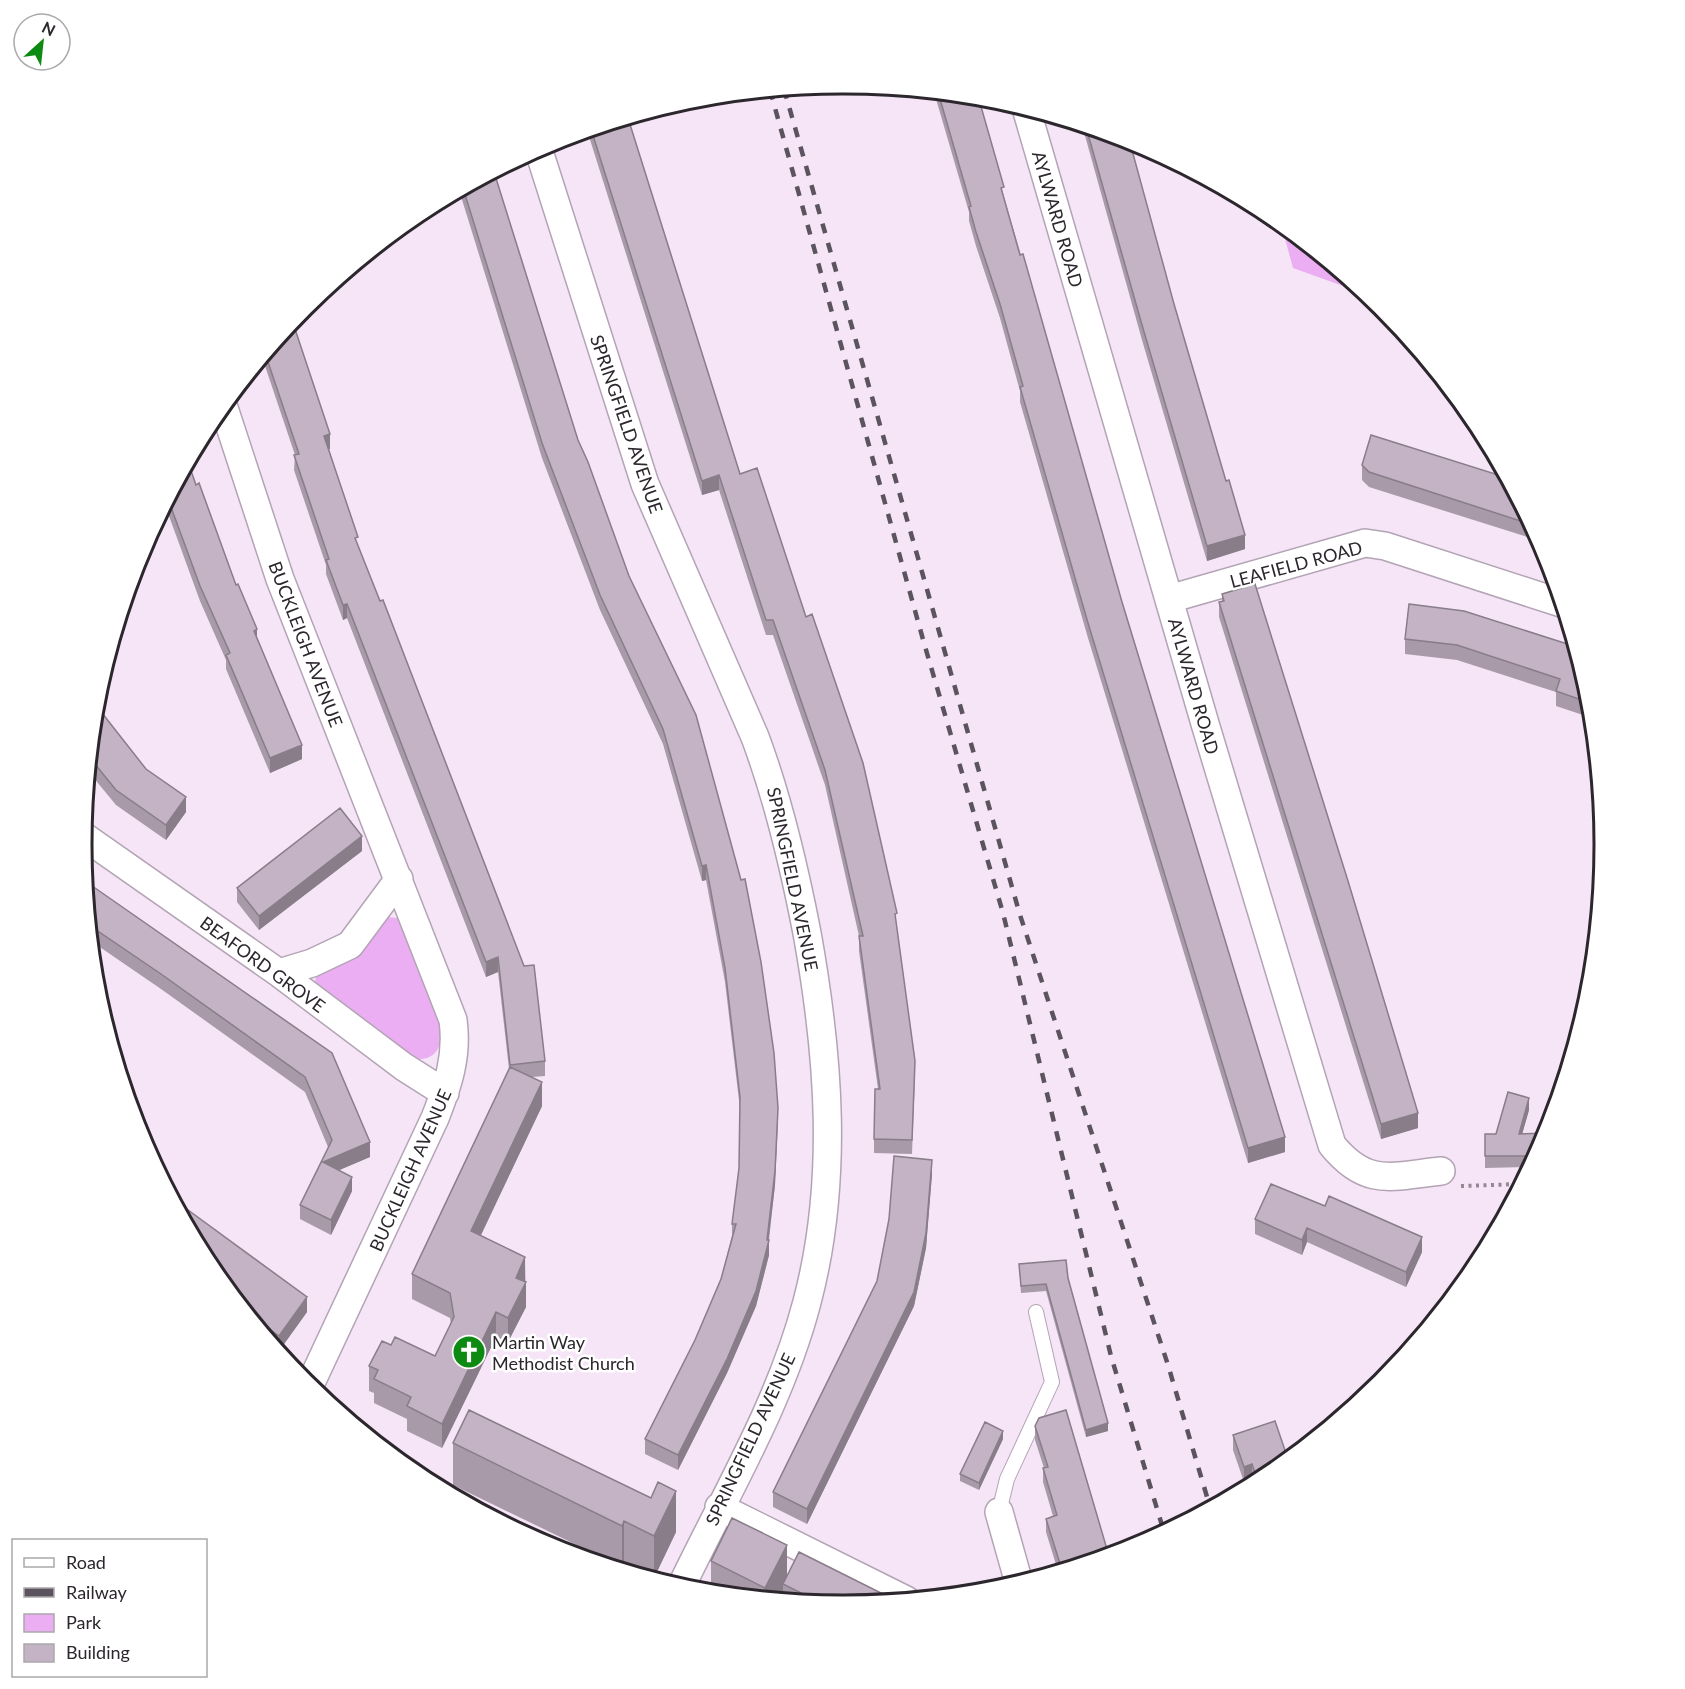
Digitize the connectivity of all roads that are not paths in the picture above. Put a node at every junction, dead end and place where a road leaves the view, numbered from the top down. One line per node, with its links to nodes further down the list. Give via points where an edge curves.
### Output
1 (1029, 117): 4 (street, AYLWARD ROAD)
2 (541, 157): 13 (street, SPRINGFIELD AVENUE, via 645,484 771,779 794,868 818,999 828,1141 817,1263 792,1349)
3 (226, 415): 7 (street, BUCKLEIGH AVENUE, via 280,579)
4 (1169, 599): 5 (street, LEAFIELD ROAD, via 1365,543); 10 (street, AYLWARD ROAD, via 1332,1145 1347,1163 1363,1173 1381,1177)
5 (1553, 600)
6 (92, 841): 8 (street, BEAFORD GROVE)
7 (399, 879): 8 (street, via 350,945); 9 (street, BUCKLEIGH AVENUE, via 453,1020 454,1059)
8 (279, 973): 9 (street, BEAFORD GROVE)
9 (445, 1093): 12 (street, BUCKLEIGH AVENUE)
10 (1441, 1171)
11 (1036, 1312): 14 (lane, via 1052,1382 1007,1479)
12 (313, 1378)
13 (719, 1507): 16 (street, SPRINGFIELD AVENUE); 17 (street)
14 (999, 1512): 15 (street)
15 (1017, 1575)
16 (685, 1578)
17 (894, 1594)

